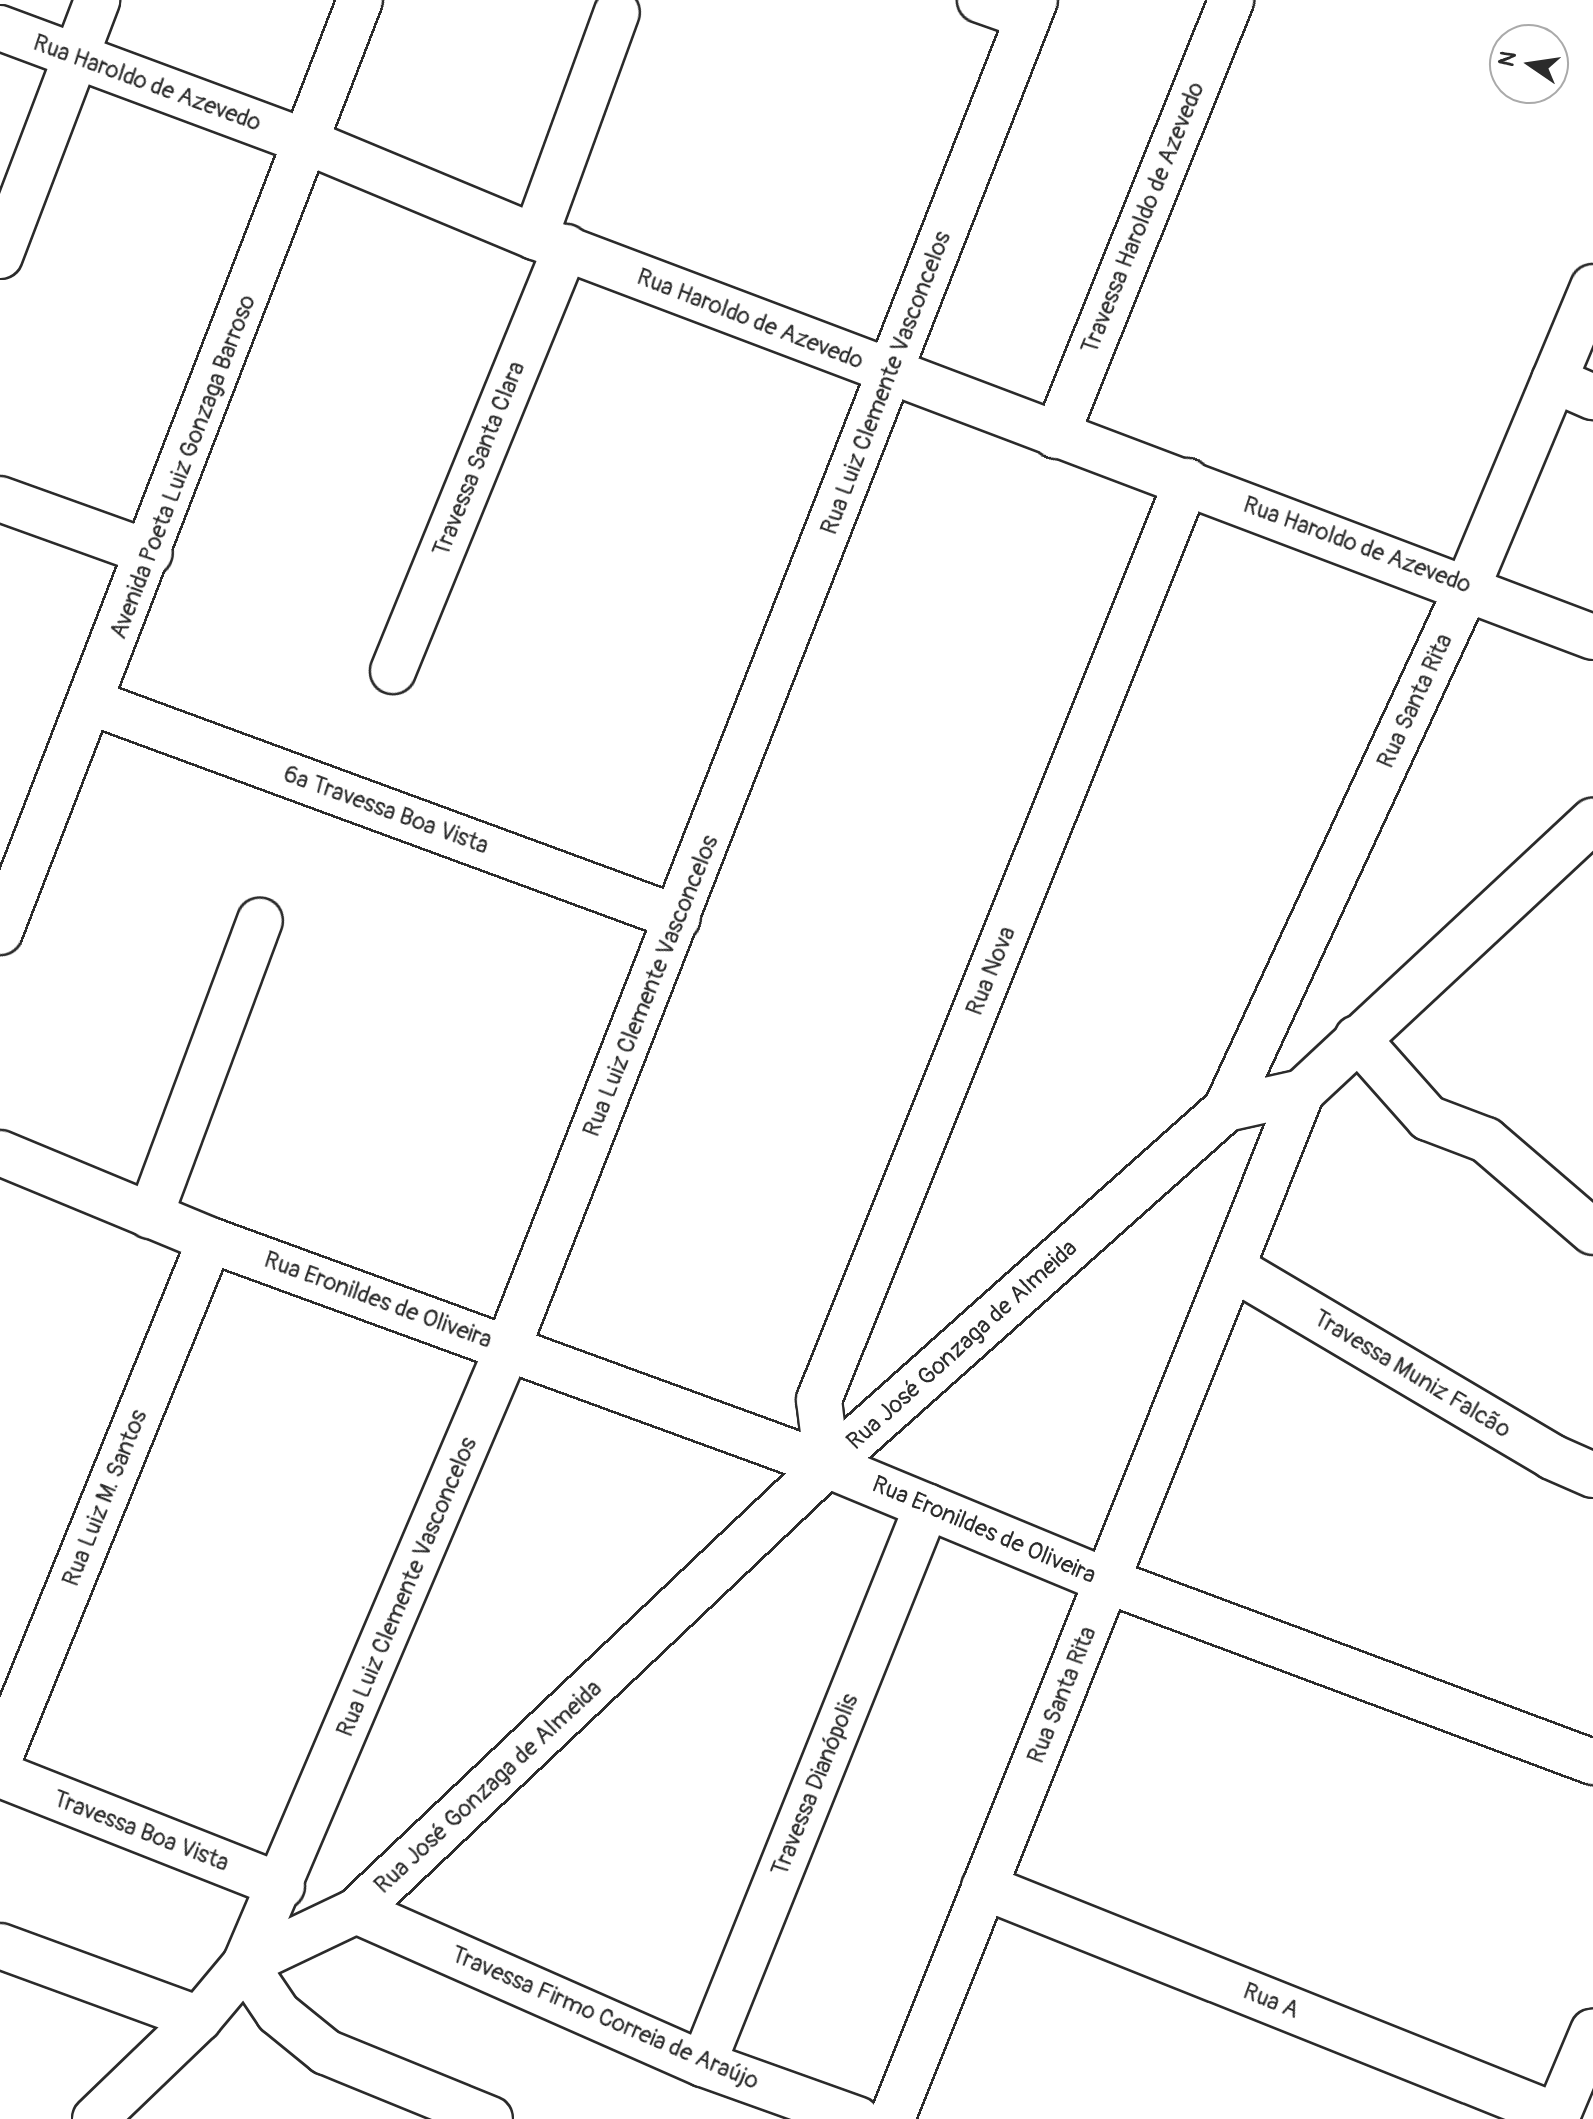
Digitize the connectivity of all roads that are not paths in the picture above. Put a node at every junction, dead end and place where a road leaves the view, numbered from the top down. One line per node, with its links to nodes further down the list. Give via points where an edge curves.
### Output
1 (360, 0): 8 (street, Avenida Poeta Luiz Gonzaga Barroso)
2 (980, 0): 4 (street)
3 (1231, 0): 15 (street, Travessa Haroldo de Azevedo)
4 (1032, 9): 12 (street, Rua Luiz Clemente Vasconcelos)
5 (617, 12): 9 (street, Travessa Santa Clara)
6 (0, 28): 7 (street, Rua Haroldo de Azevedo)
7 (82, 40): 8 (street, Rua Haroldo de Azevedo); 10 (street)
8 (307, 142): 9 (street, Rua Haroldo de Azevedo); 18 (street, Avenida Poeta Luiz Gonzaga Barroso)
9 (550, 242): 12 (street, Rua Haroldo de Azevedo); 21 (street, Travessa Santa Clara)
10 (0, 256)
11 (1593, 287): 13 (street, Rua Santa Rita)
12 (890, 373): 15 (street, Rua Haroldo de Azevedo); 24 (street, Rua Luiz Clemente Vasconcelos)
13 (1554, 380): 14 (street); 19 (street, Rua Santa Rita)
14 (1593, 397)
15 (1056, 436): 16 (street, Rua Haroldo de Azevedo)
16 (1187, 481): 19 (street, Rua Haroldo de Azevedo); 36 (street, Rua Nova, via 819,1400)
17 (0, 499): 18 (street)
18 (150, 553): 22 (street, Avenida Poeta Luiz Gonzaga Barroso)
19 (1468, 586): 20 (street, Rua Haroldo de Azevedo); 29 (street, Rua Santa Rita)
20 (1593, 637)
21 (393, 671)
22 (93, 703): 24 (street, 6ª Travessa Boa Vista); 26 (street, Avenida Poeta Luiz Gonzaga Barroso)
23 (1593, 821): 27 (street)
24 (678, 918): 35 (street, Rua Luiz Clemente Vasconcelos)
25 (260, 921): 31 (street)
26 (0, 932)
27 (1357, 1038): 28 (street); 32 (street, via 1428,1118 1486,1140)
28 (1302, 1092): 29 (street, Rua José Gonzaga de Almeida); 34 (street, Rua Santa Rita)
29 (1226, 1109): 36 (street, Rua José Gonzaga de Almeida)
30 (0, 1153): 31 (street, Rua Eronildes de Oliveira)
31 (150, 1216): 33 (street, Rua Eronildes de Oliveira)
32 (1593, 1232)
33 (210, 1240): 35 (street, Rua Eronildes de Oliveira); 40 (street, Rua Luiz M. Santos)
34 (1233, 1268): 37 (street, Travessa Muniz Falcão, via 1552,1457); 39 (street, Rua Santa Rita)
35 (508, 1347): 36 (street, Rua Eronildes de Oliveira); 43 (street, Rua Luiz Clemente Vasconcelos)
36 (827, 1465): 38 (street, Rua Eronildes de Oliveira); 45 (street, Rua José Gonzaga de Almeida)
37 (1593, 1475)
38 (927, 1506): 39 (street, Rua Eronildes de Oliveira); 50 (street, Travessa Dianópolis)
39 (1107, 1581): 41 (street, Rua Eronildes de Oliveira); 44 (street, Rua Santa Rita)
40 (0, 1757)
41 (1593, 1762)
42 (0, 1775): 43 (street, Travessa Boa Vista)
43 (282, 1886): 47 (street, Rua Luiz Clemente Vasconcelos)
44 (984, 1887): 51 (street, Rua A); 55 (street, Rua Santa Rita)
45 (356, 1911): 47 (street, Rua José Gonzaga de Almeida); 50 (street, Travessa Firmo Correia de Araújo)
46 (0, 1946): 48 (street)
47 (245, 1964): 48 (street); 53 (street, via 278,2013 326,2052)
48 (199, 2019): 52 (street)
49 (1593, 2031): 51 (street)
50 (703, 2064): 54 (street, Travessa Firmo Correia de Araújo)
51 (1556, 2117)
52 (95, 2119)
53 (490, 2119)
54 (857, 2119)
55 (892, 2119)

